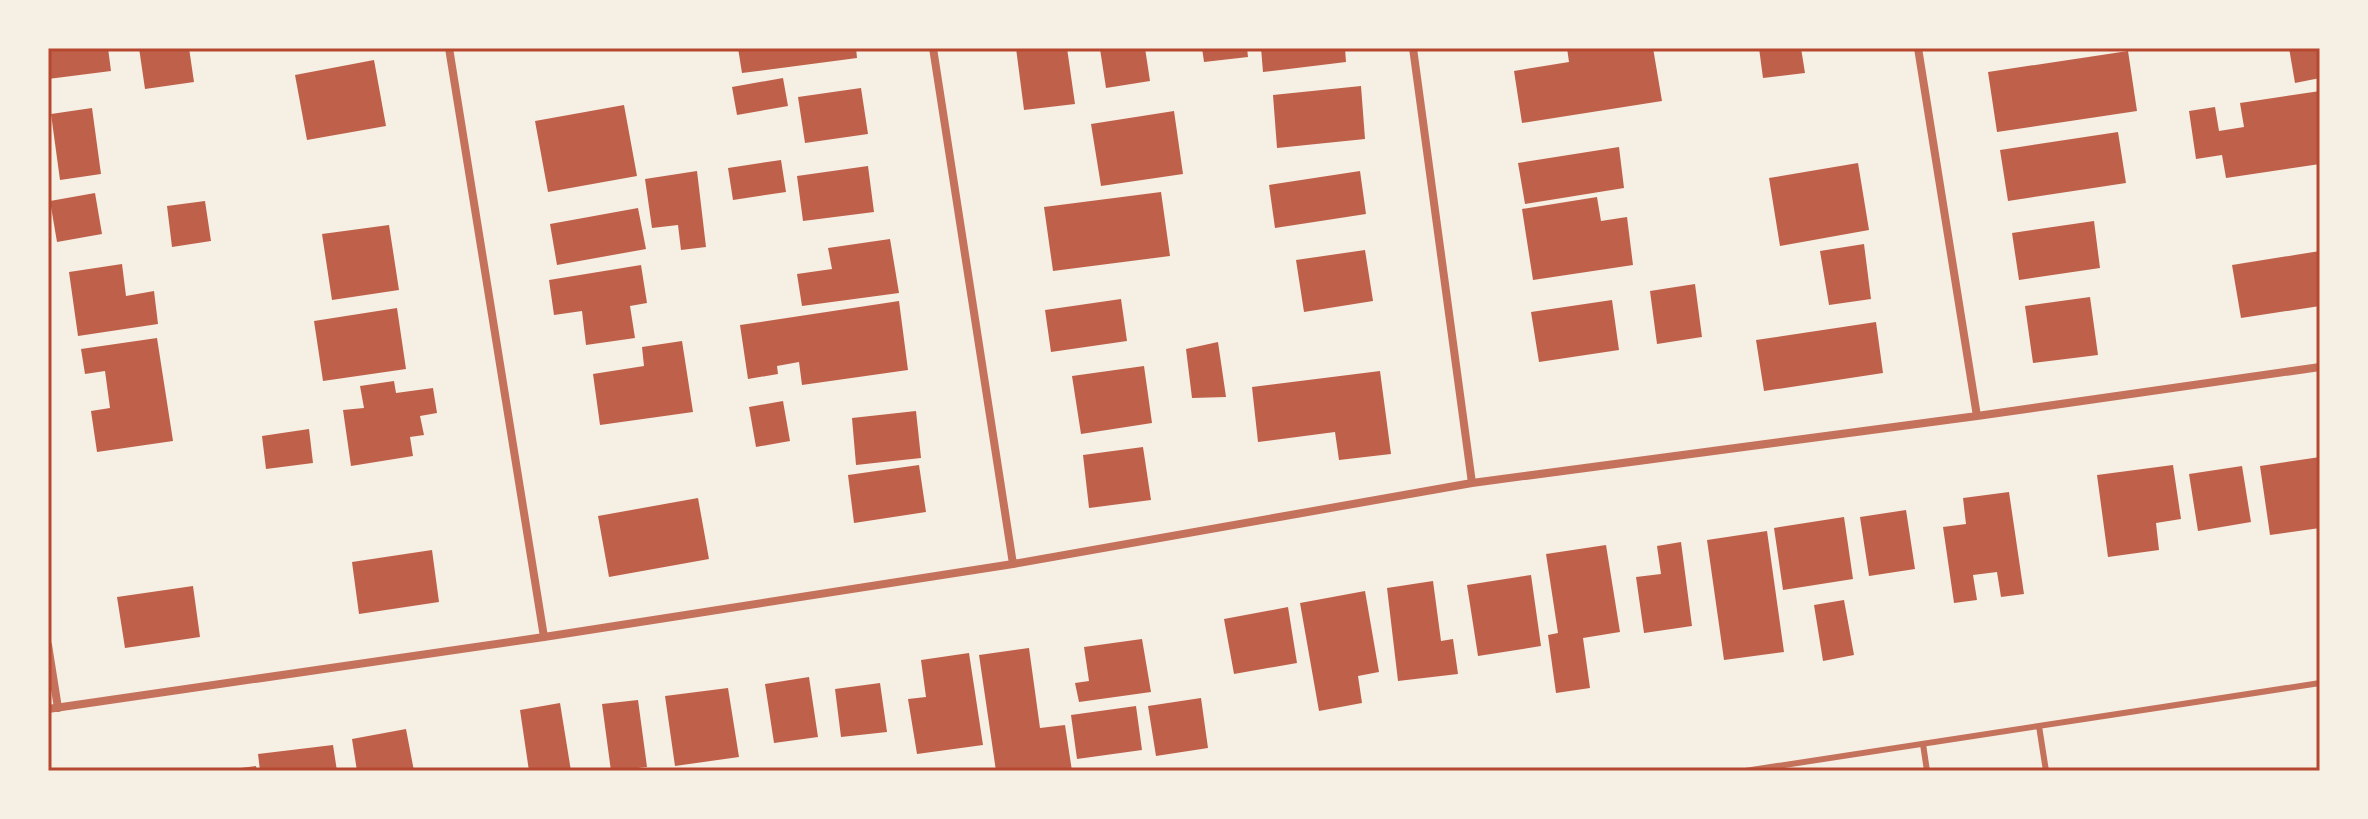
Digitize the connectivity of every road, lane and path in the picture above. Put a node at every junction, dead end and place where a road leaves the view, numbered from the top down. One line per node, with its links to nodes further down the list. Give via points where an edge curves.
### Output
1 (449, 48): 9 (street)
2 (933, 48): 8 (street)
3 (1413, 48): 7 (street)
4 (1918, 48): 6 (street)
5 (2320, 367): 6 (street)
6 (1977, 416): 7 (street)
7 (1472, 483): 8 (street)
8 (1013, 564): 9 (street)
9 (544, 637): 12 (street)
10 (48, 645): 12 (street)
11 (2320, 683): 13 (lane)
12 (53, 709)
13 (2039, 726): 14 (lane); 17 (lane)
14 (1923, 744): 15 (lane); 16 (lane)
15 (1745, 771)
16 (1927, 771)
17 (2046, 771)

